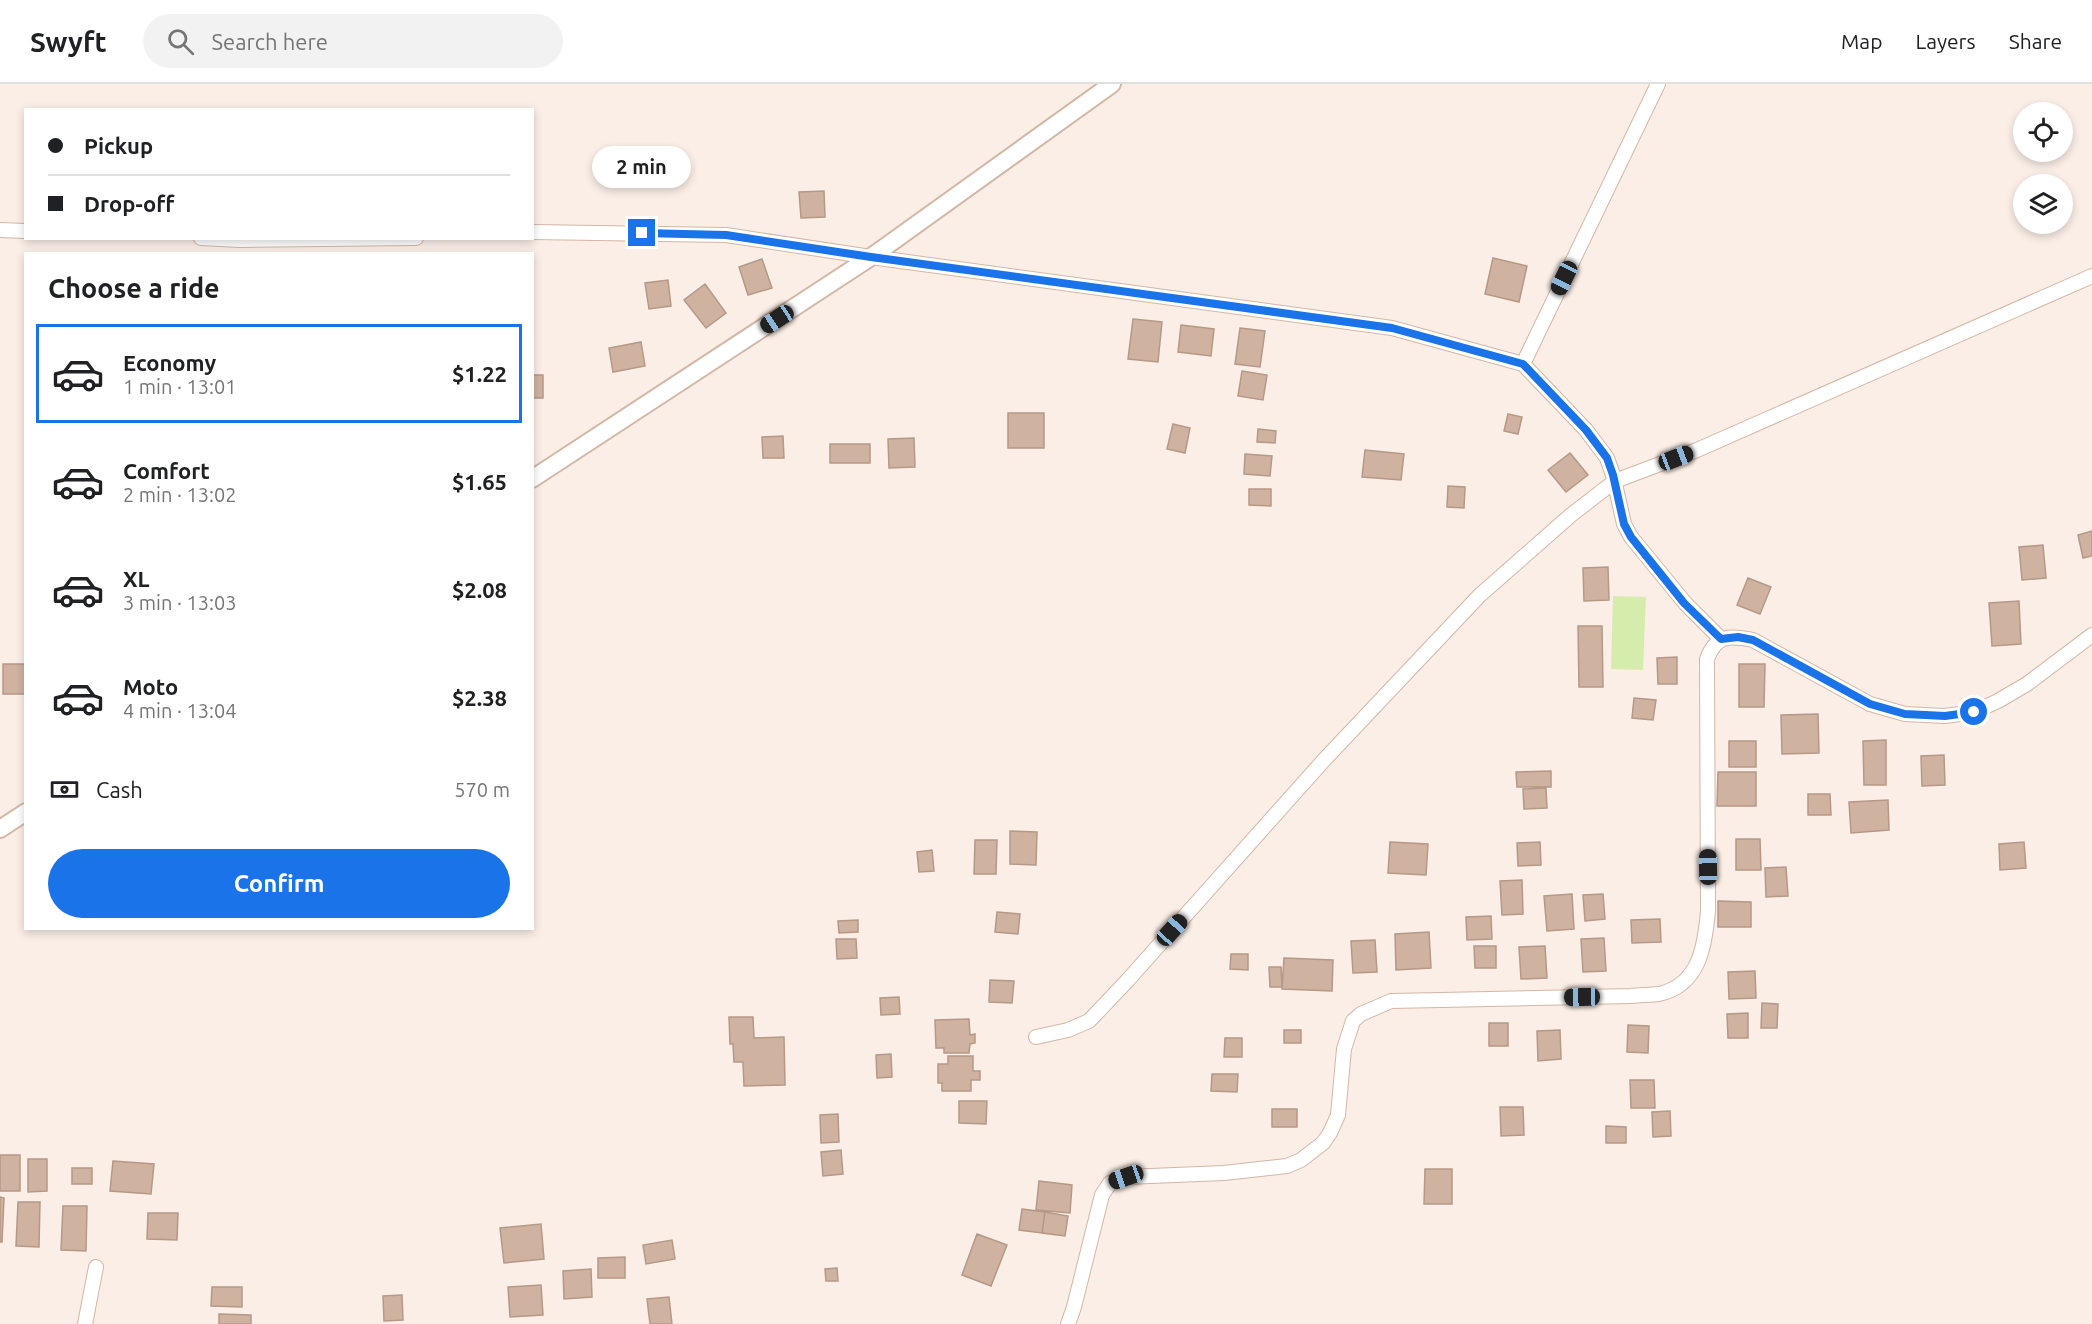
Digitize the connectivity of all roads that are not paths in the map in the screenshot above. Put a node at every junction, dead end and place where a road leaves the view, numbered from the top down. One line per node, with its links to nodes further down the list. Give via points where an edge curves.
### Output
1 (1112, 84): 6 (street)
2 (1658, 84): 8 (street)
3 (0, 230): 4 (street)
4 (24, 231)
5 (534, 232): 6 (street, via 726,235)
6 (871, 257): 8 (street, via 1392,328); 9 (street)
7 (2092, 276): 10 (street, via 1697,450)
8 (1523, 364): 10 (street, via 1586,430 1607,458)
9 (534, 478)
10 (1615, 481): 12 (street, via 1624,524 1631,537 1684,603); 15 (street, via 1480,595 1324,760 1089,1021)
11 (2092, 635): 12 (street, via 1998,701 1974,712 1945,716 1905,714 1870,704 1753,640)
12 (1721, 639): 18 (street, via 1712,646 1707,659 1706,936 1699,962 1689,978 1659,993 1391,1001 1361,1014 1353,1021 1344,1049 1338,1115 1323,1143 1301,1160 1287,1166 1126,1177 1110,1183 1102,1196)
13 (24, 813): 14 (street)
14 (0, 829)
15 (1036, 1037)
16 (96, 1267): 17 (street)
17 (85, 1324)
18 (1068, 1324)

